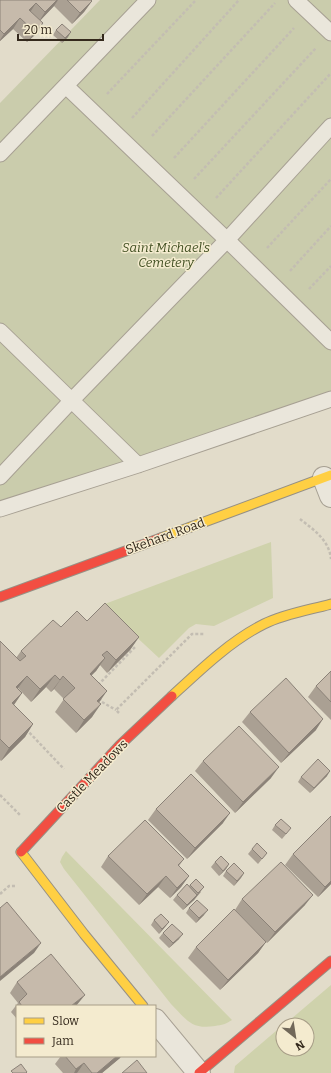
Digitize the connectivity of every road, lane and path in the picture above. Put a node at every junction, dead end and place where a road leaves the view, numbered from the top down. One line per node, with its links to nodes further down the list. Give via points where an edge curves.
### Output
1 (148, 0): 9 (lane)
2 (196, 0): 10 (path)
3 (239, 0): 12 (path)
4 (278, 0): 13 (path)
5 (296, 0): 6 (lane)
6 (309, 12): 7 (lane); 15 (path)
7 (331, 32): 17 (path)
8 (331, 73): 18 (path)
9 (66, 86): 10 (lane); 14 (lane)
10 (92, 110): 12 (lane)
11 (331, 126): 20 (lane)
12 (117, 134): 13 (lane)
13 (136, 153): 15 (lane)
14 (0, 154)
15 (158, 174): 17 (lane)
16 (331, 179): 21 (path)
17 (180, 195): 18 (lane)
18 (200, 214): 20 (lane)
19 (331, 226): 23 (path)
20 (227, 240): 21 (lane); 28 (lane)
21 (252, 265): 23 (lane)
22 (331, 266): 24 (path)
23 (275, 288): 24 (lane)
24 (294, 306): 26 (lane)
25 (0, 331): 28 (lane)
26 (331, 342)
27 (331, 399): 29 (lane)
28 (72, 400): 29 (lane); 30 (lane)
29 (138, 465): 32 (lane)
30 (0, 477)
31 (329, 483): 35 (street, Skehard Road)
32 (0, 509)
33 (300, 519): 34 (path, via 318,532 327,544)
34 (331, 560)
35 (0, 598)
36 (331, 604): 46 (street, Castle Meadows, via 264,624 236,641 187,682 120,745 20,852)
37 (135, 647): 38 (path)
38 (97, 686)
39 (97, 697): 40 (path)
40 (116, 710)
41 (24, 727): 42 (path)
42 (67, 772)
43 (0, 795): 44 (path)
44 (22, 818)
45 (331, 961): 48 (street)
46 (142, 1005)
47 (156, 1021): 48 (street)
48 (199, 1073)

